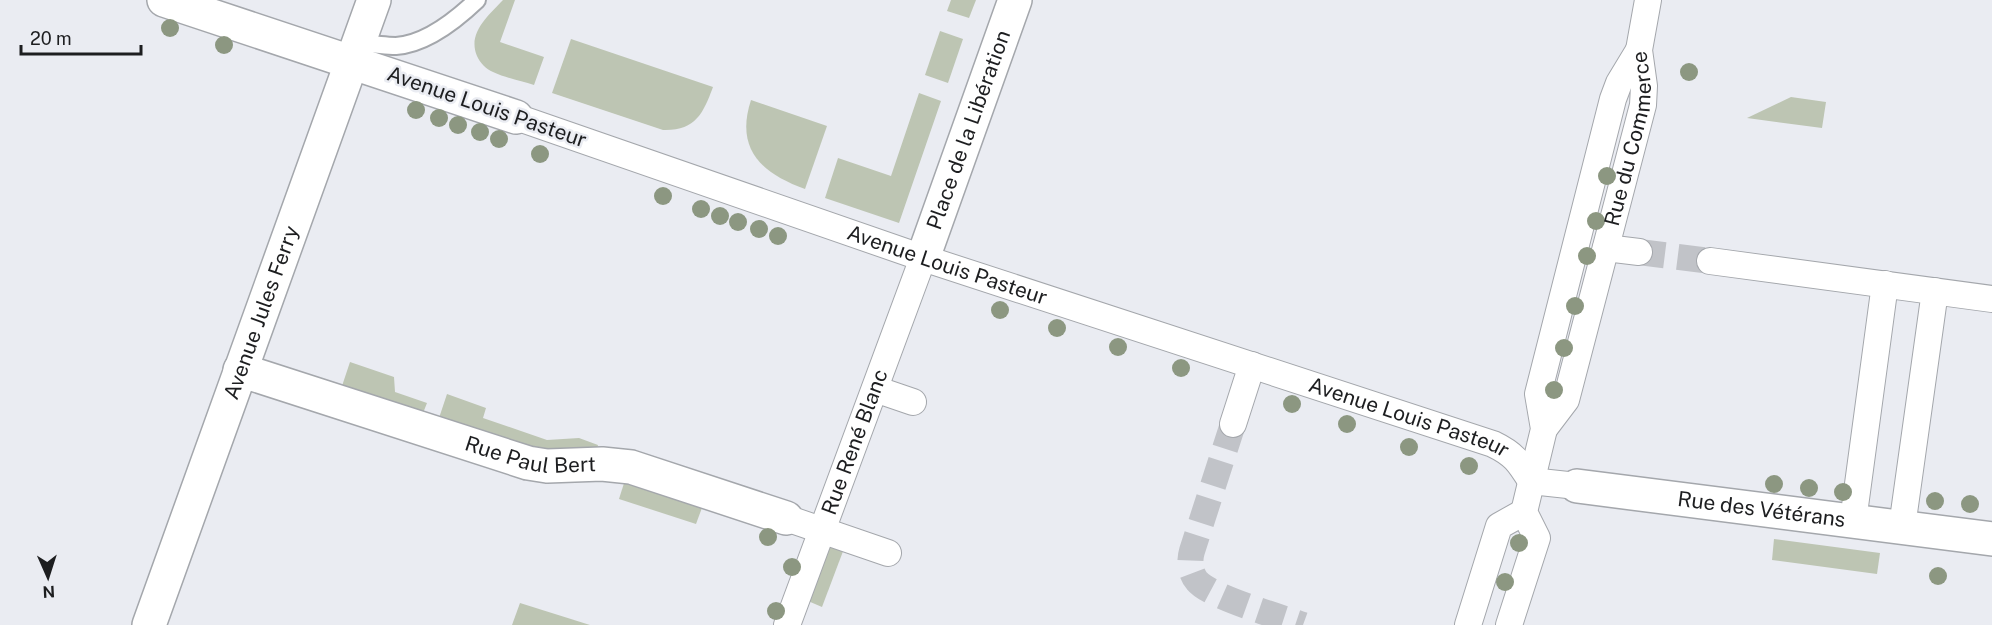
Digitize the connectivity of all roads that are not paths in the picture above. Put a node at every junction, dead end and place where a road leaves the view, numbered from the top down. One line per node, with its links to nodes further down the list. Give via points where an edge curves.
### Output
1 (164, 0): 7 (street, Avenue Louis Pasteur)
2 (374, 0): 7 (street, Avenue Jules Ferry)
3 (477, 0): 7 (lane, via 446,26 414,42)
4 (1015, 0): 11 (street, Place de la Libération)
5 (1648, 0): 6 (street)
6 (1639, 50): 9 (street, Rue du Commerce, via 1643,105); 21 (street, Rue du Commerce, via 1613,99 1538,394)
7 (355, 52): 8 (street, Avenue Louis Pasteur); 17 (street, Avenue Jules Ferry)
8 (516, 117): 11 (street, Avenue Louis Pasteur)
9 (1606, 248): 10 (street); 21 (street, Rue du Commerce, via 1566,400)
10 (1639, 252)
11 (923, 258): 16 (street, Avenue Louis Pasteur); 18 (street, Rue René Blanc)
12 (1710, 261): 13 (street)
13 (1885, 284): 14 (street); 26 (street)
14 (1935, 291): 15 (street); 27 (street)
15 (1992, 299)
16 (1252, 365): 20 (street); 22 (street, Avenue Louis Pasteur, via 1493,444 1512,453)
17 (240, 370): 25 (street, Rue Paul Bert, via 538,465 631,467); 31 (street, Avenue Jules Ferry)
18 (875, 389): 19 (street); 28 (street, Rue René Blanc)
19 (913, 402)
20 (1233, 424)
21 (1544, 429): 22 (street, Rue du Commerce)
22 (1531, 481): 23 (street, Rue des Vétérans); 24 (street, Rue du Commerce)
23 (1577, 486): 26 (street, Rue des Vétérans)
24 (1524, 512): 33 (street, via 1499,526); 34 (street, via 1537,538)
25 (786, 518): 28 (street, Rue Paul Bert)
26 (1853, 521): 27 (street, Rue des Vétérans)
27 (1902, 527): 29 (street, Rue des Vétérans)
28 (822, 531): 30 (street, Rue Paul Bert); 32 (street, Rue René Blanc)
29 (1992, 539)
30 (888, 553)
31 (149, 625)
32 (787, 625)
33 (1468, 625)
34 (1509, 625)

